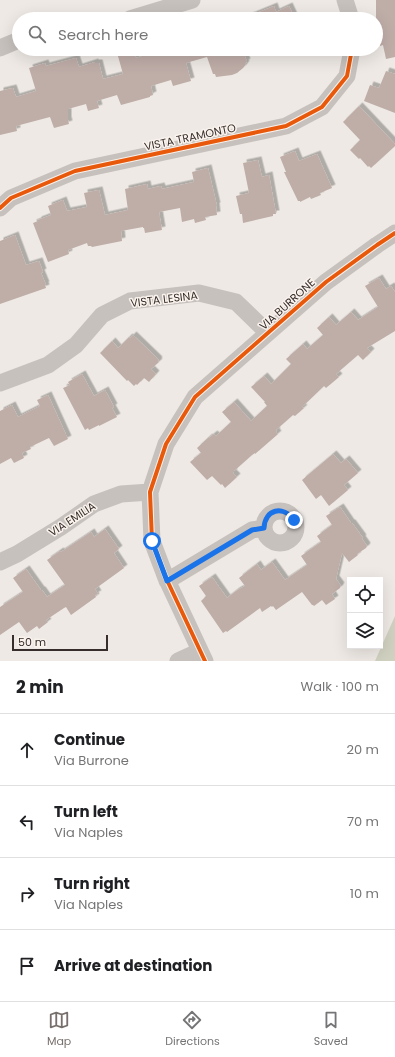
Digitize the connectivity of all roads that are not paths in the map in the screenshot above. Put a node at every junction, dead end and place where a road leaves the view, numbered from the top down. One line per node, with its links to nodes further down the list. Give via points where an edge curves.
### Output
1 (192, 0): 3 (street)
2 (345, 0): 4 (street)
3 (153, 12)
4 (349, 12)
5 (12, 43): 6 (street)
6 (0, 48)
7 (351, 56): 8 (street, VISTA TRAMONTO, via 347,76 322,107 286,126 75,171 11,198)
8 (0, 208)
9 (395, 233): 10 (street, VIA BURRONE, via 326,282)
10 (268, 333): 11 (street, VISTA LESINA, via 236,302 199,293 130,301 102,315 76,345 48,365); 12 (street, VIA BURRONE, via 195,397 166,444)
11 (0, 383)
12 (150, 492): 14 (street, VIA EMILIA, via 122,494 94,504 24,550); 15 (street, VIA BURRONE, via 152,541)
13 (264, 528): 15 (street, via 252,530)
14 (0, 562)
15 (167, 581): 16 (street, VIA BURRONE)
16 (203, 656): 17 (street)
17 (178, 661)

